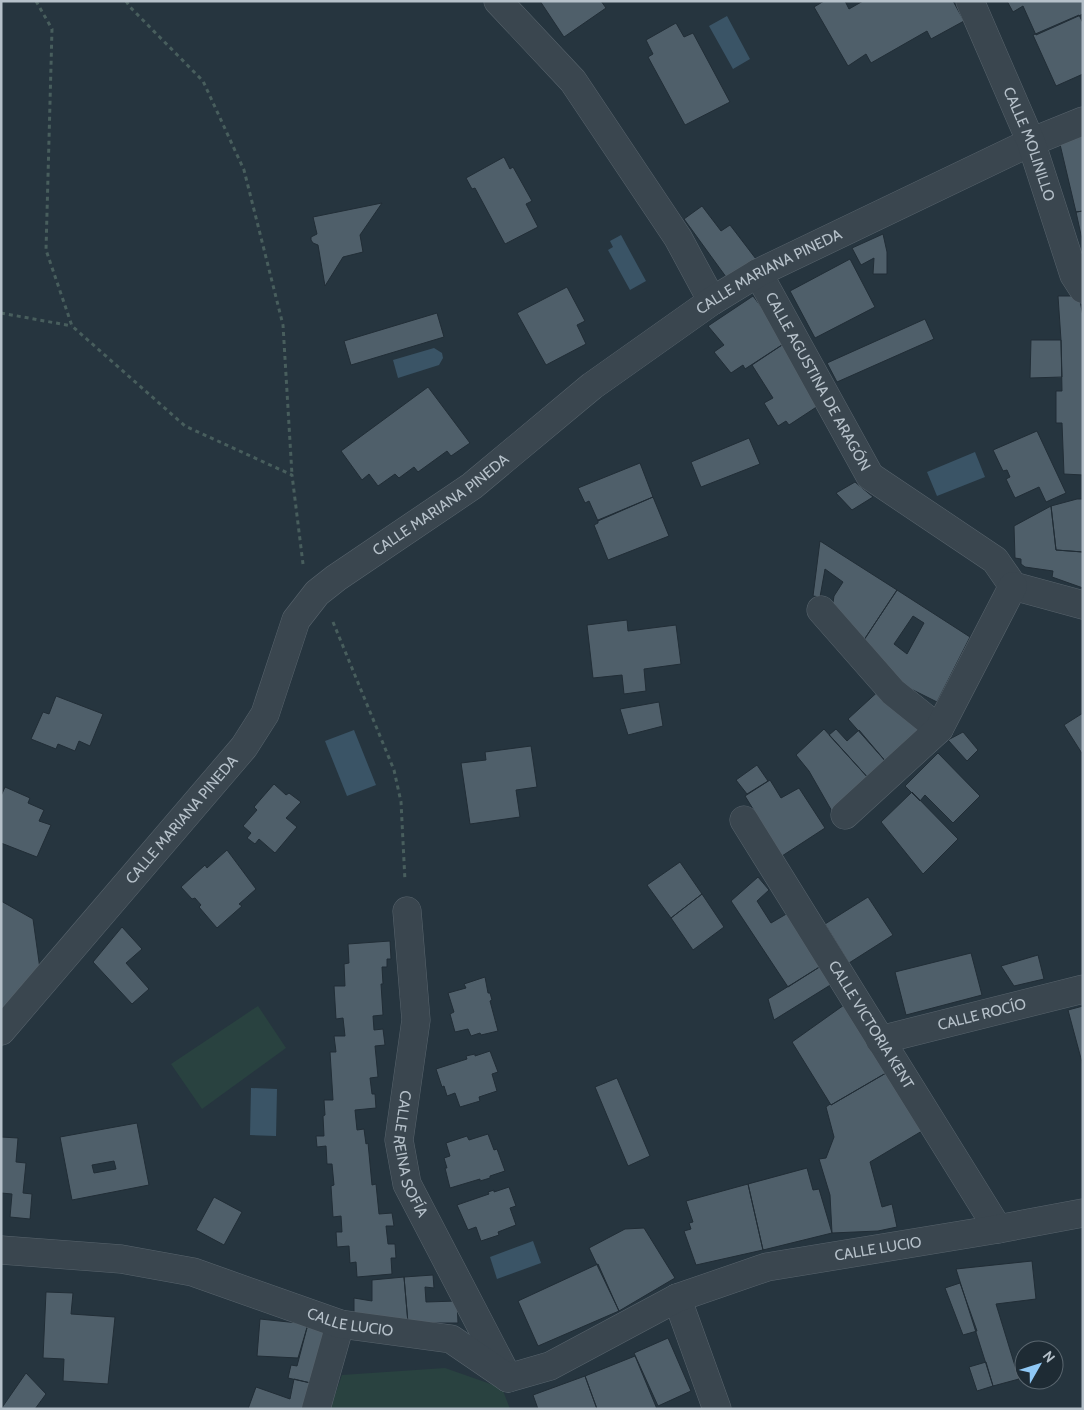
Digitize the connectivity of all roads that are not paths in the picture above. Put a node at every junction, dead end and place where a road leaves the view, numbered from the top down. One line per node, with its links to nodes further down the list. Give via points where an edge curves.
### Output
1 (498, 1): 7 (street, via 573,81 678,238)
2 (970, 1): 4 (street, CALLE MOLINILLO)
3 (1083, 121): 4 (street, CALLE MARIANA PINEDA)
4 (1031, 142): 5 (street, CALLE MARIANA PINEDA); 6 (street, CALLE MOLINILLO, via 1074,275)
5 (758, 273): 7 (street, CALLE MARIANA PINEDA); 8 (street, CALLE AGUSTINA DE ARAGÓN, via 870,476 996,560)
6 (1083, 289)
7 (712, 301): 16 (street, CALLE MARIANA PINEDA, via 592,386 472,486 317,593 296,620 265,714 244,747)
8 (1013, 586): 9 (street); 11 (street)
9 (1083, 606)
10 (821, 610): 11 (street, via 893,692)
11 (939, 729): 12 (street)
12 (845, 815)
13 (744, 820): 17 (street, CALLE VICTORIA KENT)
14 (407, 911): 23 (street, CALLE REINA SOFÍA, via 416,1020 399,1140 407,1184)
15 (1083, 989): 17 (street, CALLE ROCÍO)
16 (1, 1031)
17 (880, 1040): 19 (street, CALLE VICTORIA KENT)
18 (1083, 1212): 19 (street, CALLE LUCIO)
19 (998, 1229): 21 (street, CALLE LUCIO, via 767,1268)
20 (1, 1250): 22 (street, CALLE LUCIO, via 121,1260 193,1272)
21 (677, 1298): 23 (street, CALLE LUCIO, via 550,1366); 25 (street)
22 (340, 1324): 23 (street, CALLE LUCIO, via 451,1339); 24 (street)
23 (508, 1378)
24 (316, 1409)
25 (717, 1409)

